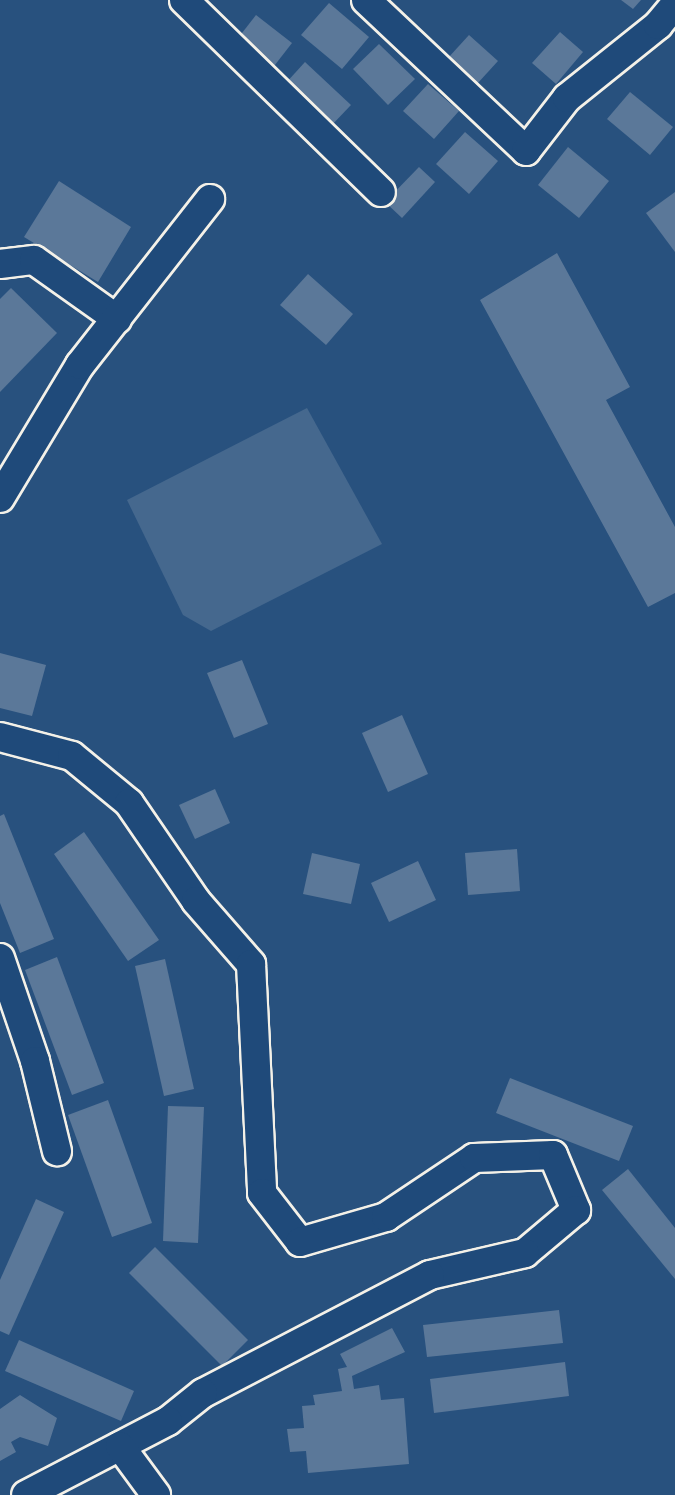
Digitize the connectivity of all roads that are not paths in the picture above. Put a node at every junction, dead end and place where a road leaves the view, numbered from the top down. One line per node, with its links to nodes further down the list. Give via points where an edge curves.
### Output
1 (184, 0): 4 (street)
2 (366, 0): 3 (street, via 526,151 567,98 658,25)
3 (675, 6)
4 (381, 192)
5 (210, 199): 7 (street)
6 (0, 264): 7 (street, via 34,260)
7 (117, 318): 8 (street, via 80,365)
8 (0, 498)
9 (0, 736): 12 (street, via 72,756 129,803 196,901 251,964 262,1193 300,1242 386,1217 474,1158 553,1155 576,1210 525,1253 430,1275 203,1393 168,1421)
10 (0, 958): 11 (street, via 35,1061)
11 (57, 1151)
12 (120, 1446): 13 (street); 14 (street)
13 (26, 1495)
14 (156, 1495)

